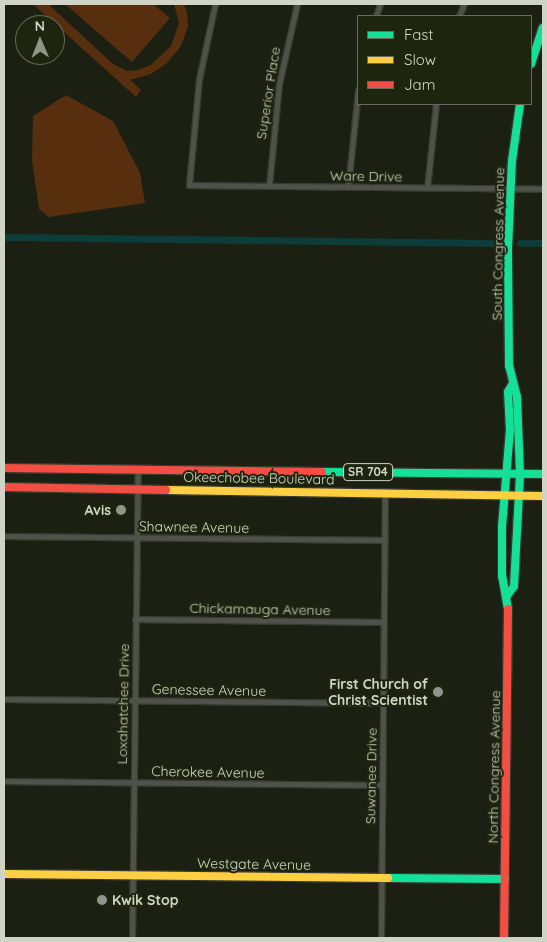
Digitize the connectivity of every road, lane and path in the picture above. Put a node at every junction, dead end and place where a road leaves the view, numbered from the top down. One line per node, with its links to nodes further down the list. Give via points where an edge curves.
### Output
1 (215, 4): 8 (street, Ware Drive, via 199,79 189,185)
2 (297, 4): 8 (street, Superior Place, via 279,84)
3 (543, 28): 4 (street)
4 (532, 61)
5 (357, 100): 9 (street)
6 (436, 105): 10 (street)
7 (520, 105): 11 (street, South Congress Avenue)
8 (268, 186): 9 (street, Ware Drive)
9 (348, 187): 10 (street, Ware Drive)
10 (427, 188): 11 (street, Ware Drive)
11 (510, 189): 12 (street, Ware Drive); 13 (street, South Congress Avenue, via 509,366)
12 (543, 189)
13 (512, 385): 16 (street, South Congress Avenue, via 508,392 510,430); 17 (street, South Congress Avenue, via 517,397)
14 (4, 468): 15 (street, Okeechobee Boulevard / SR 704)
15 (138, 469): 16 (street, Okeechobee Boulevard / SR 704); 20 (street, Loxahatchee Drive)
16 (506, 474): 17 (street, Okeechobee Boulevard / SR 704); 22 (street, North Congress Avenue)
17 (520, 474): 18 (street, Okeechobee Boulevard / SR 704); 23 (street, North Congress Avenue)
18 (543, 474)
19 (4, 487): 20 (street, Okeechobee Boulevard / SR 704)
20 (137, 488): 21 (street, Okeechobee Boulevard / SR 704); 26 (street, Loxahatchee Drive)
21 (385, 494): 22 (street, Okeechobee Boulevard / SR 704); 27 (street, Suwanee Drive)
22 (503, 496): 23 (street, Okeechobee Boulevard / SR 704); 28 (street, North Congress Avenue, via 502,576)
23 (518, 496): 24 (street, Okeechobee Boulevard / SR 704); 28 (street, North Congress Avenue, via 514,586)
24 (543, 496)
25 (4, 536): 26 (street, Shawnee Avenue)
26 (136, 538): 27 (street, Shawnee Avenue); 29 (street, Loxahatchee Drive)
27 (385, 540): 30 (street, Suwanee Drive)
28 (508, 596): 40 (street, North Congress Avenue)
29 (135, 619): 30 (street, Chickamauga Avenue); 32 (street, Loxahatchee Drive)
30 (384, 622): 33 (street, Suwanee Drive)
31 (4, 699): 32 (street, Genessee Avenue)
32 (134, 701): 33 (street, Genessee Avenue); 35 (street, Loxahatchee Drive)
33 (383, 703): 36 (street, Suwanee Drive)
34 (4, 781): 35 (street, Cherokee Avenue)
35 (134, 782): 36 (street, Cherokee Avenue); 38 (street, Loxahatchee Drive)
36 (382, 785): 39 (street, Suwanee Drive)
37 (4, 874): 38 (street, Westgate Avenue)
38 (133, 875): 39 (street, Westgate Avenue); 41 (street, Loxahatchee Drive)
39 (382, 878): 40 (street, Westgate Avenue); 42 (street, Suwanee Drive)
40 (505, 879): 43 (street, North Congress Avenue)
41 (132, 938)
42 (381, 938)
43 (504, 938)

